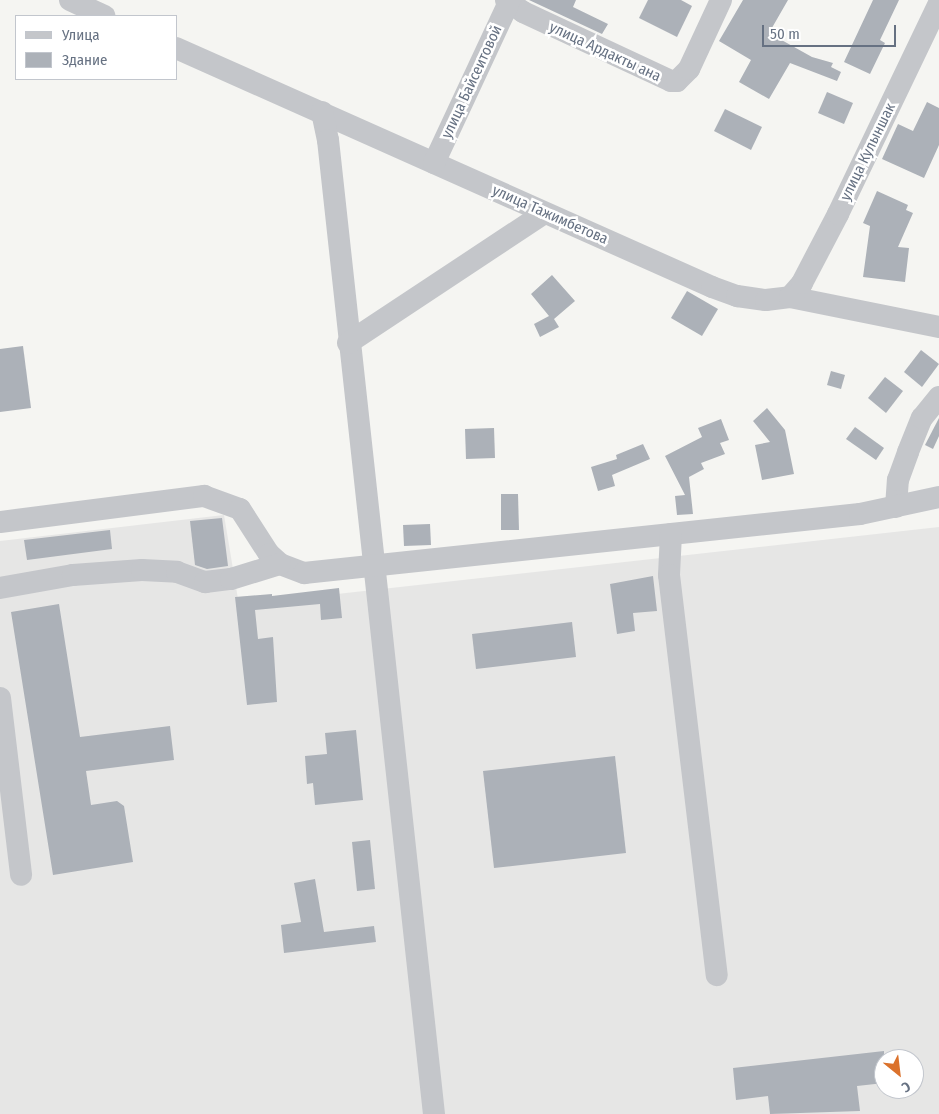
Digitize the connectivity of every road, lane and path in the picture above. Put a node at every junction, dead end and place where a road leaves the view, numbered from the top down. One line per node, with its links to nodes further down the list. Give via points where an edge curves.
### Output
1 (70, 0): 5 (street)
2 (721, 0): 3 (street, улица Ардакты ана, via 689,69 677,81 662,80)
3 (508, 1): 8 (street, улица Байсеитовой)
4 (939, 3): 10 (street, улица Кулыншак, via 838,214 802,283)
5 (103, 15)
6 (178, 49): 7 (street, улица Тажимбетова)
7 (322, 112): 8 (street, улица Тажимбетова); 12 (street, via 328,140)
8 (434, 163): 9 (street, улица Тажимбетова)
9 (543, 214): 10 (street, улица Тажимбетова, via 737,296 766,300); 12 (street)
10 (790, 297): 11 (street, улица Тажимбетова)
11 (939, 327)
12 (348, 343): 19 (street)
13 (939, 397): 15 (street, via 922,418 908,452 898,480)
14 (939, 497): 15 (street)
15 (896, 506): 17 (street, via 860,514)
16 (0, 522): 18 (street, via 204,496 240,509 258,539)
17 (671, 534): 19 (street); 23 (street, via 669,574)
18 (280, 564): 19 (street, via 304,573); 20 (street, via 231,580 205,582 177,572 142,570 73,575)
19 (373, 565): 24 (street, via 405,825)
20 (0, 588)
21 (0, 698): 22 (street)
22 (21, 875)
23 (717, 975)
24 (434, 1114)

